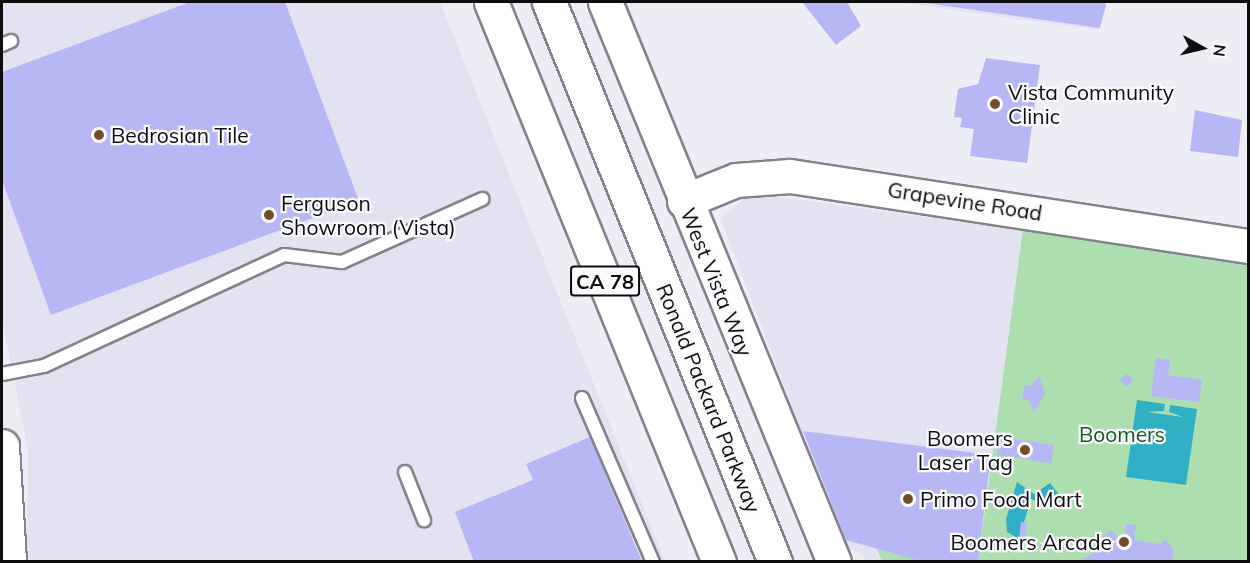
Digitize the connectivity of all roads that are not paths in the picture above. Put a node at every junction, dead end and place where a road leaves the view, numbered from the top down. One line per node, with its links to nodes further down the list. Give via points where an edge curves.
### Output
1 (491, 2): 14 (main road, CA 78)
2 (549, 2): 15 (main road, Ronald Packard Parkway / CA 78)
3 (605, 2): 5 (main road, West Vista Way)
4 (482, 200): 7 (lane, via 342,262 284,255 44,366)
5 (684, 201): 6 (main road, Grapevine Road, via 736,180 790,176); 16 (main road, West Vista Way)
6 (1248, 246)
7 (2, 374)
8 (582, 398): 13 (lane)
9 (2, 446): 12 (main road)
10 (405, 472): 11 (lane)
11 (424, 520)
12 (9, 561)
13 (652, 561)
14 (719, 561)
15 (775, 561)
16 (834, 561)

